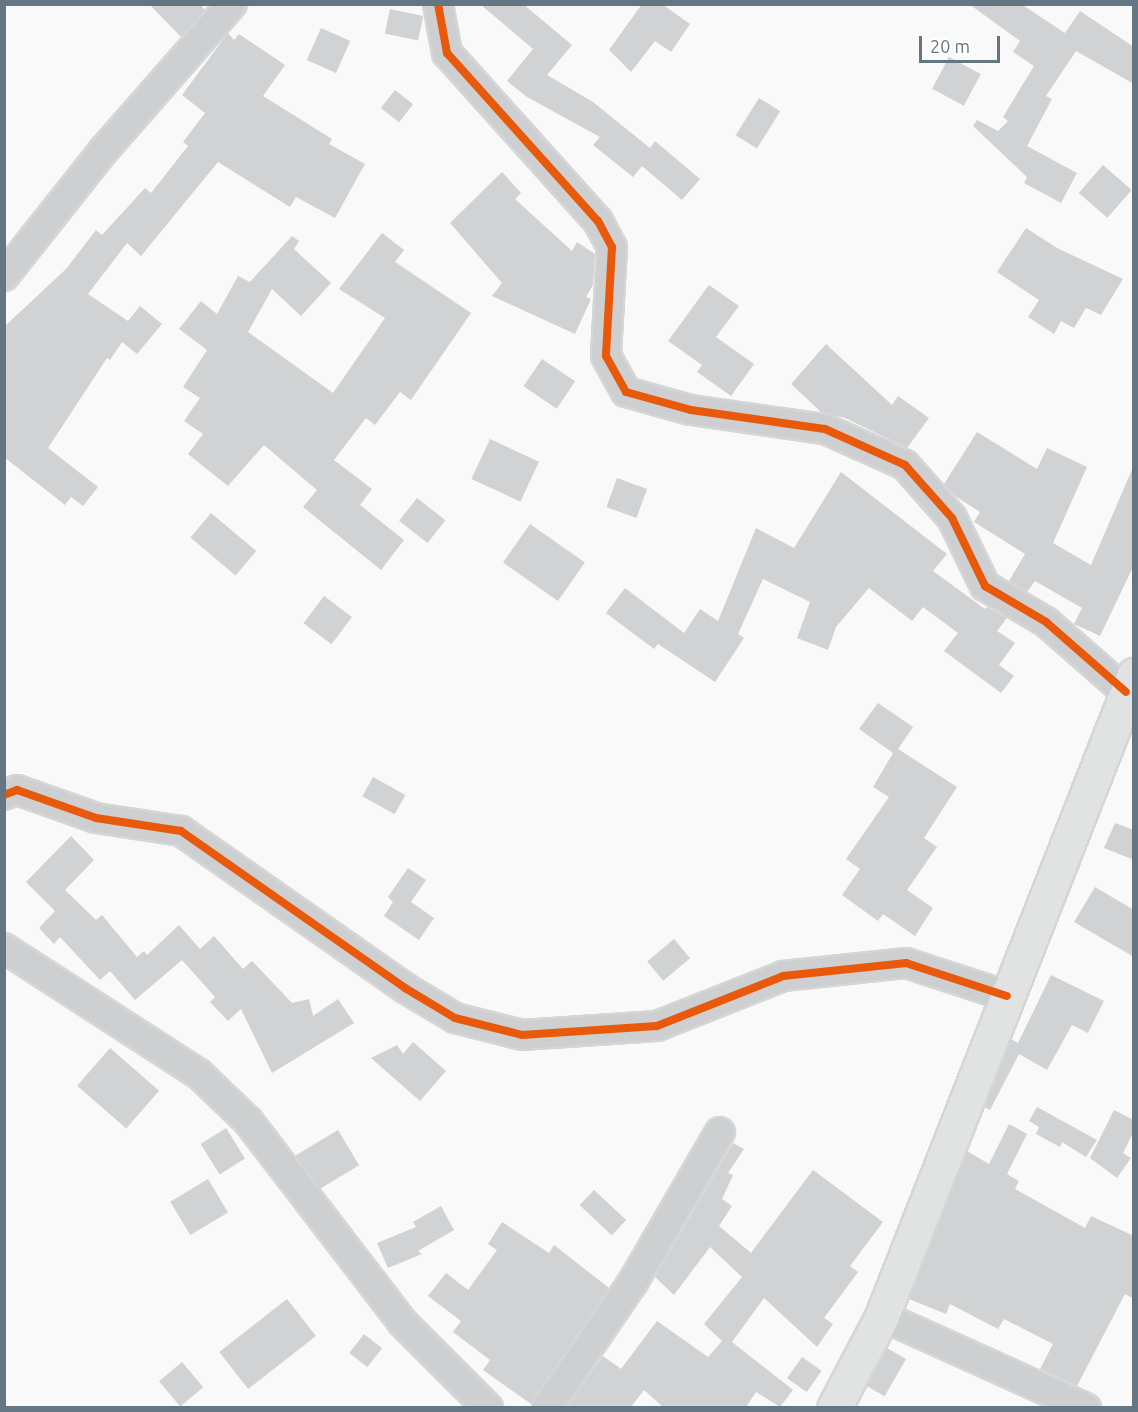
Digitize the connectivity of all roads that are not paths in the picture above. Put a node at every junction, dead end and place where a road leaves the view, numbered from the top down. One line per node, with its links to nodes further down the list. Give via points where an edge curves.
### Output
1 (232, 4): 3 (street, via 104,150)
2 (438, 4): 4 (street, via 447,53 598,221 612,247 606,356 626,392 691,410 825,429 905,465 952,518 985,586 1046,622)
3 (4, 276)
4 (1130, 684): 7 (street)
5 (4, 795): 7 (street, via 17,790 96,818 181,831 405,988 455,1018 522,1035 657,1026 783,976 906,963)
6 (4, 948): 10 (street, via 199,1074 240,1113 304,1189 402,1322)
7 (1007, 996): 9 (street)
8 (720, 1132): 11 (street, via 633,1282)
9 (882, 1316): 12 (street); 13 (street)
10 (488, 1407)
11 (547, 1407)
12 (834, 1407)
13 (1086, 1407)

